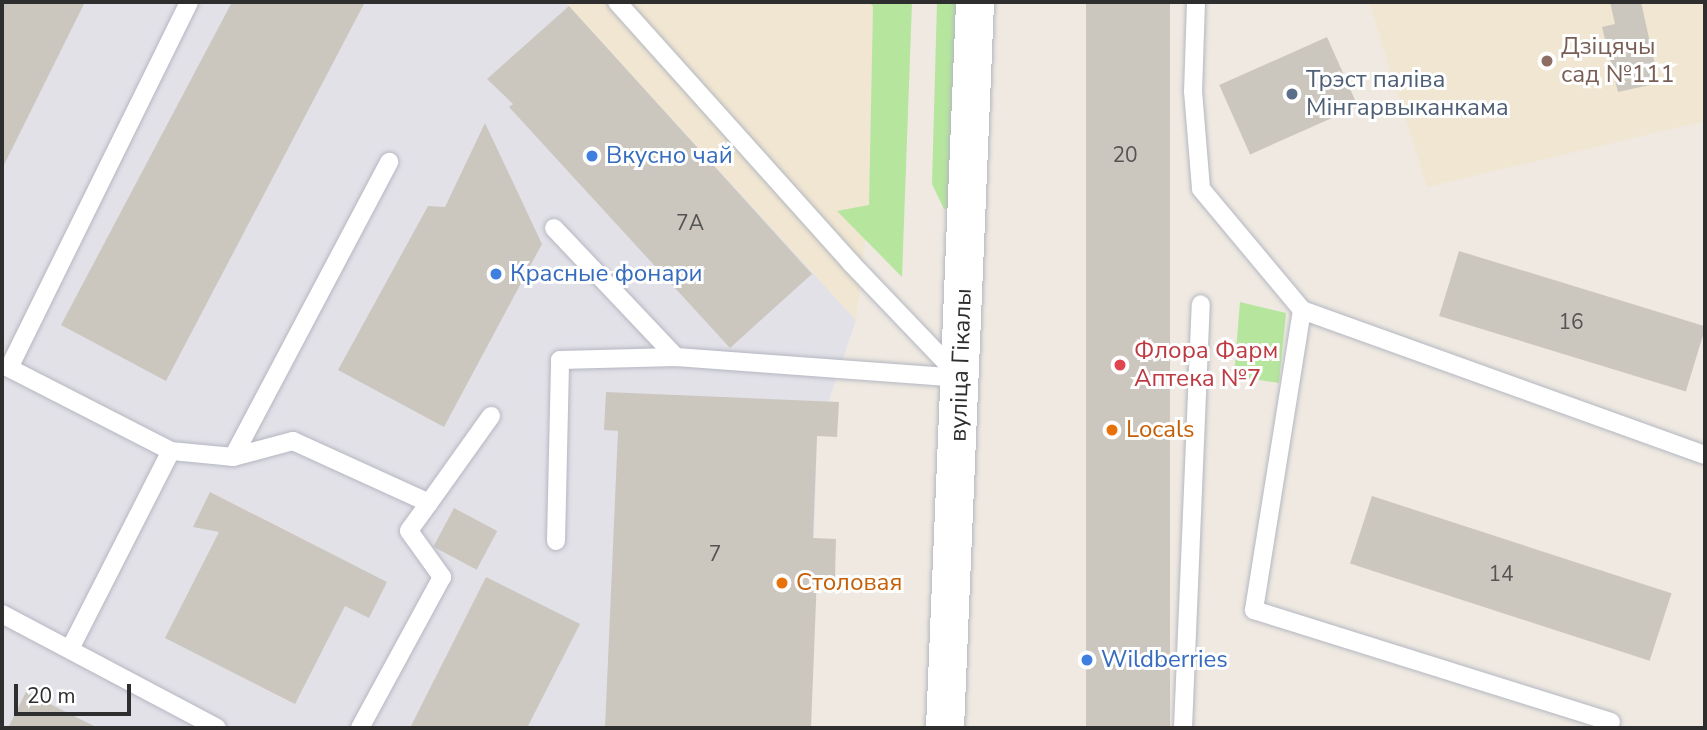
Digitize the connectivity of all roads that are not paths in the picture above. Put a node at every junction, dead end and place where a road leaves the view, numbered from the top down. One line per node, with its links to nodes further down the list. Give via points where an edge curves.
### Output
1 (189, 2): 12 (lane, via 9,368)
2 (617, 2): 10 (lane, via 851,263)
3 (975, 2): 10 (street, вуліца Гікалы)
4 (1196, 2): 8 (lane, via 1194,91 1200,189)
5 (389, 162): 14 (lane)
6 (554, 228): 9 (lane)
7 (1201, 304): 23 (lane)
8 (1302, 310): 13 (lane); 19 (lane, via 1254,610)
9 (676, 357): 10 (lane); 16 (lane, via 561,360)
10 (961, 378): 22 (street, вуліца Гікалы)
11 (491, 416): 15 (lane)
12 (170, 451): 14 (lane); 18 (lane)
13 (1705, 455)
14 (233, 457): 15 (lane, via 293,441)
15 (429, 503): 21 (lane, via 409,531 442,577)
16 (556, 541)
17 (2, 614): 18 (lane)
18 (70, 649): 20 (lane)
19 (1611, 722)
20 (218, 728)
21 (360, 728)
22 (945, 728)
23 (1183, 728)

